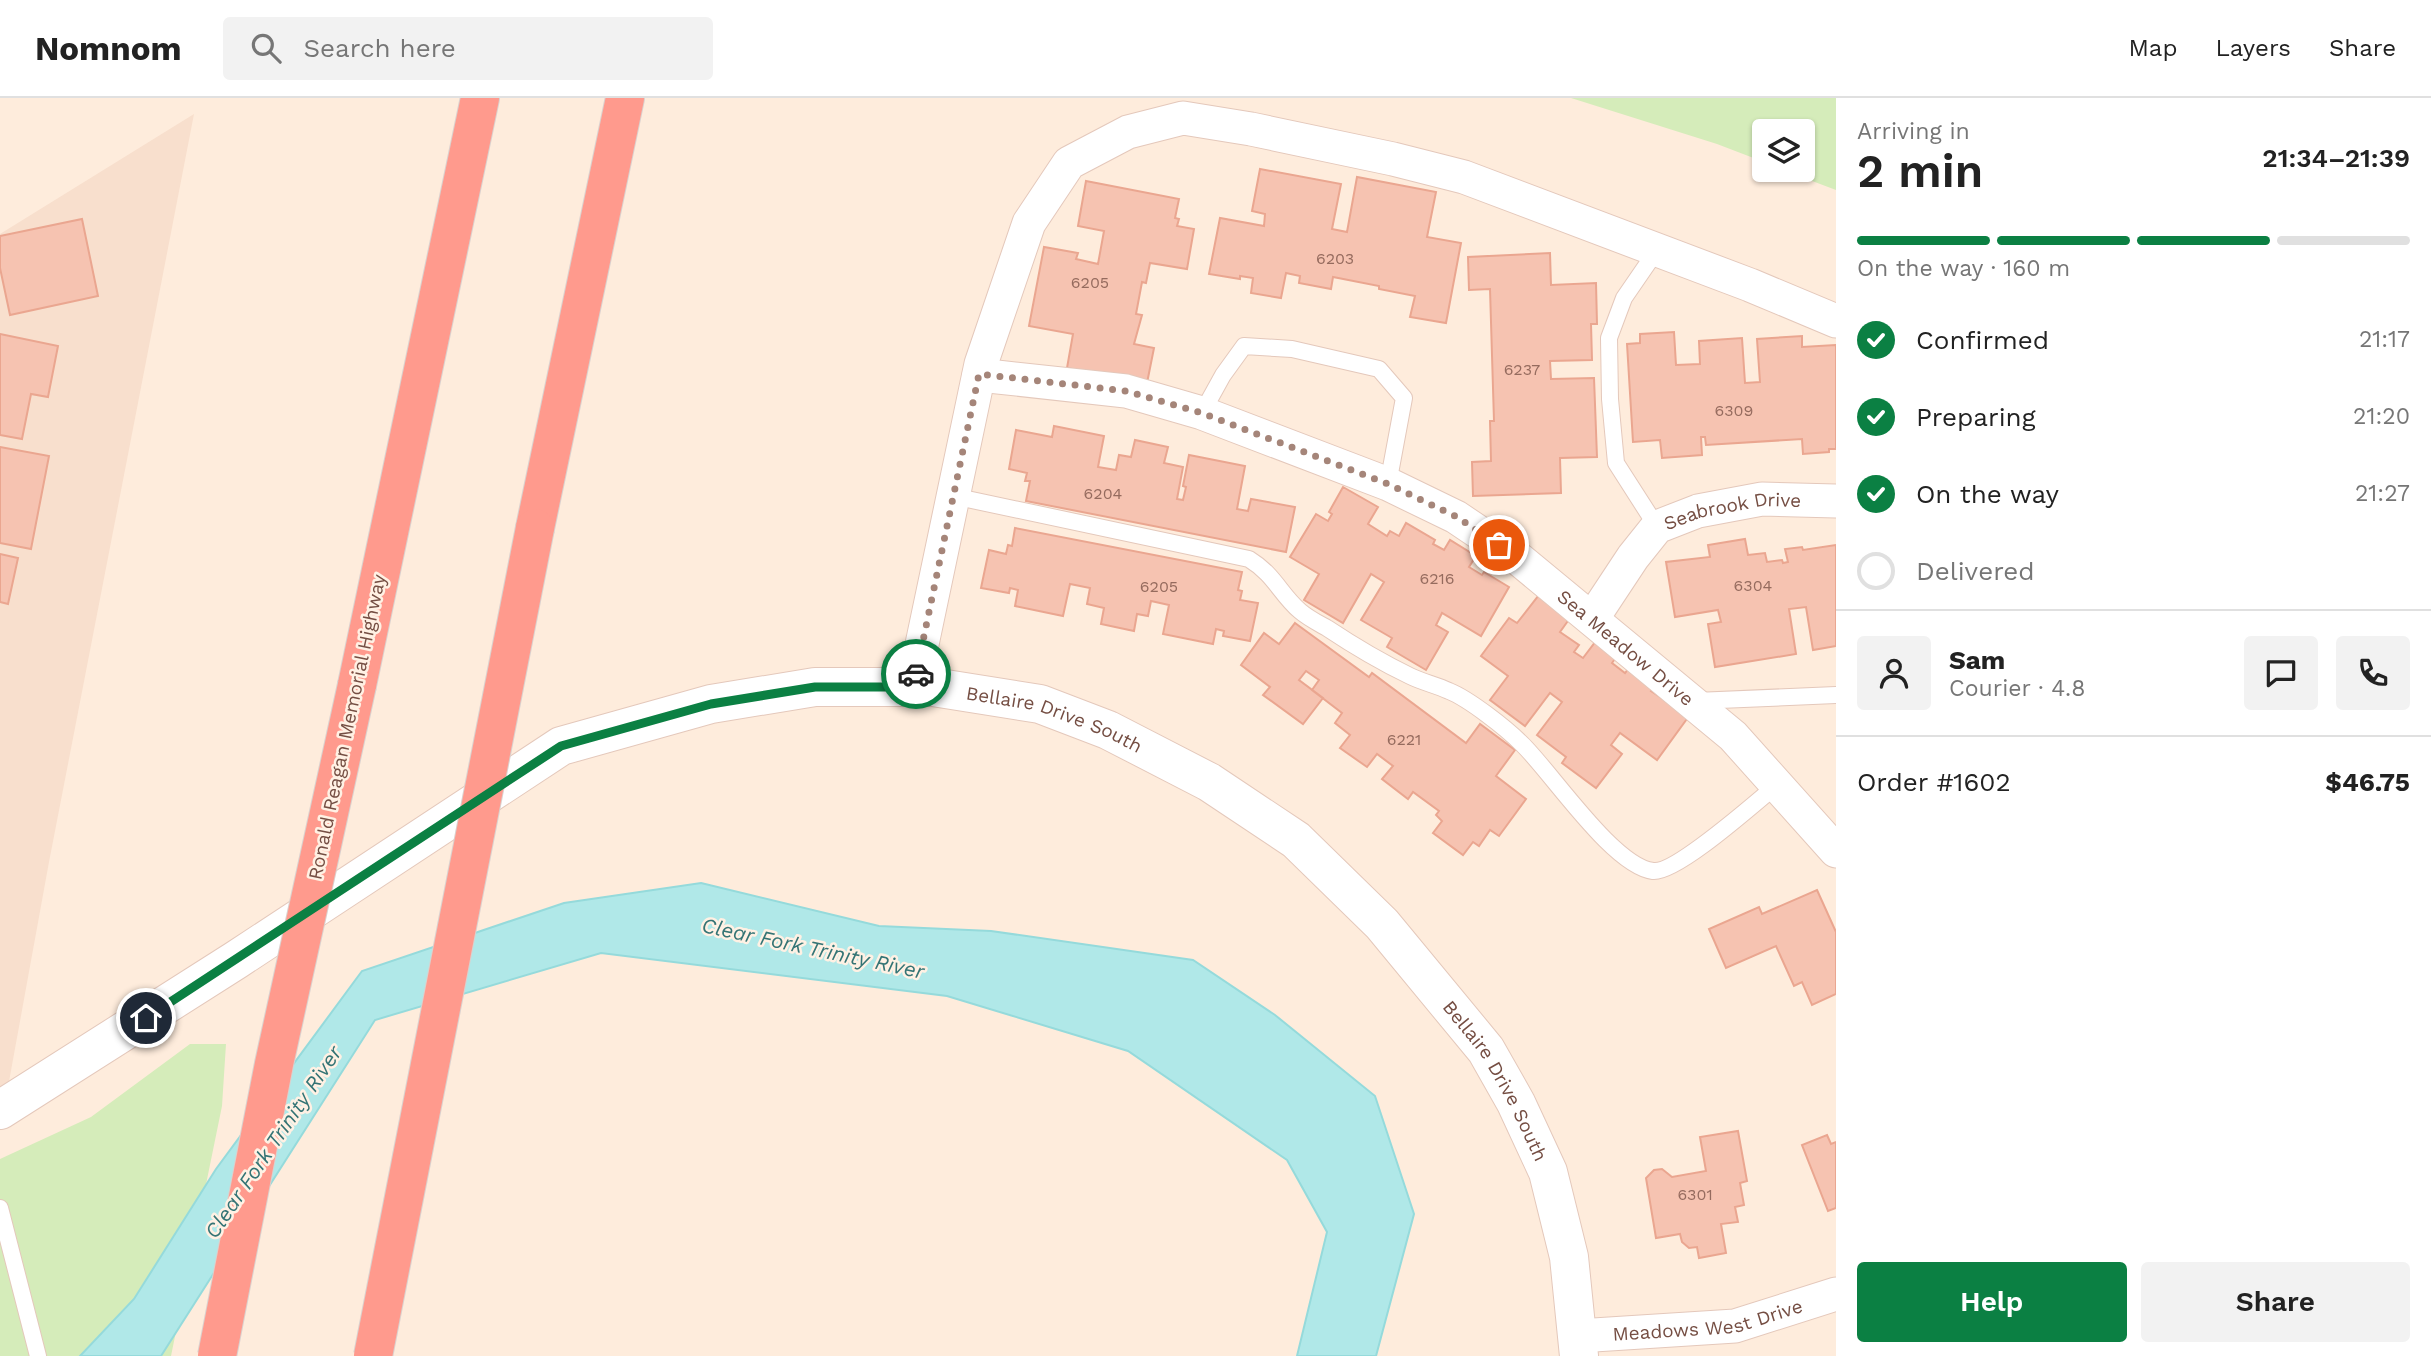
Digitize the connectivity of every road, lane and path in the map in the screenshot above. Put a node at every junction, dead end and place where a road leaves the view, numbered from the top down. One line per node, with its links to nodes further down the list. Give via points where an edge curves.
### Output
1 (480, 98): 22 (highway, Ronald Reagan Memorial Highway, bridge, via 274,1064)
2 (625, 98): 23 (highway, bridge, via 535,528)
3 (1657, 250): 4 (street); 5 (street, via 1464,177 1183,118 1128,132 1069,163 1029,223); 10 (lane, via 1624,298 1609,338 1616,463)
4 (1836, 321)
5 (979, 374): 6 (street, Sea Meadow Drive, via 1126,391); 8 (street)
6 (1202, 413): 7 (street, Sea Meadow Drive); 7 (lane, via 1244,346 1292,349 1379,369 1404,398)
7 (1388, 484): 11 (street, Sea Meadow Drive, via 1457,517 1520,560)
8 (953, 496): 12 (street); 15 (lane, via 1249,559 1265,569 1300,610 1359,649 1452,692 1499,724 1523,744 1575,807 1639,867 1665,871)
9 (1836, 500): 10 (street, Seabrook Drive, via 1762,499 1698,511)
10 (1657, 527): 11 (street, Seabrook Drive)
11 (1592, 619): 14 (street, Sea Meadow Drive)
12 (913, 687): 17 (street, Bellaire Drive South, via 815,687 711,704 561,746); 20 (street, Bellaire Drive South, via 1040,705 1108,730 1209,782 1296,840 1382,924 1486,1050 1516,1103 1548,1172 1569,1257)
13 (1836, 695): 14 (lane)
14 (1692, 701): 15 (street, Sea Meadow Drive, via 1734,736)
15 (1777, 785): 16 (street, Sea Meadow Drive)
16 (1836, 851)
17 (0, 1110)
18 (0, 1208): 21 (lane)
19 (1836, 1294): 20 (street, Meadows West Drive, via 1735,1326)
20 (1578, 1346)
21 (38, 1356)
22 (217, 1356)
23 (373, 1356)

